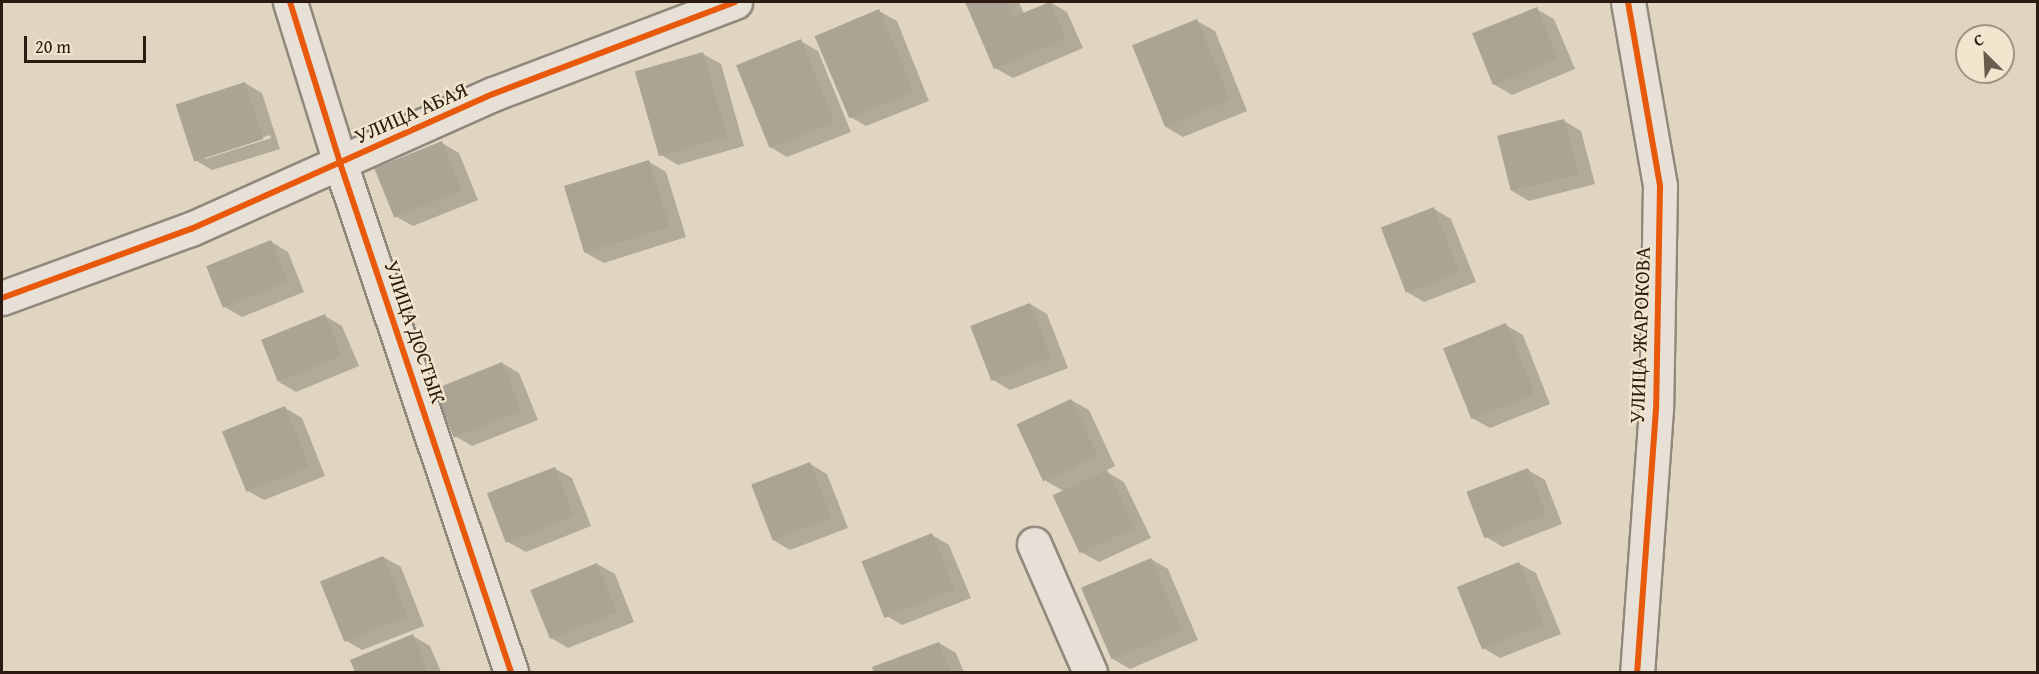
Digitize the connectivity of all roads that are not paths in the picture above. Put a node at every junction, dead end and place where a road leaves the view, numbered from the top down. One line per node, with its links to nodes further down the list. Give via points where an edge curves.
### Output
1 (290, 2): 4 (street, УЛИЦА ДОСТЫК)
2 (735, 2): 4 (street, УЛИЦА АБАЯ, via 493,94)
3 (1628, 2): 9 (street, УЛИЦА ЖАРОКОВА, via 1660,186 1656,409)
4 (340, 163): 5 (street, УЛИЦА АБАЯ, via 190,230); 7 (street, УЛИЦА ДОСТЫК)
5 (2, 298)
6 (1034, 544): 8 (street)
7 (511, 672)
8 (1090, 672)
9 (1637, 672)

